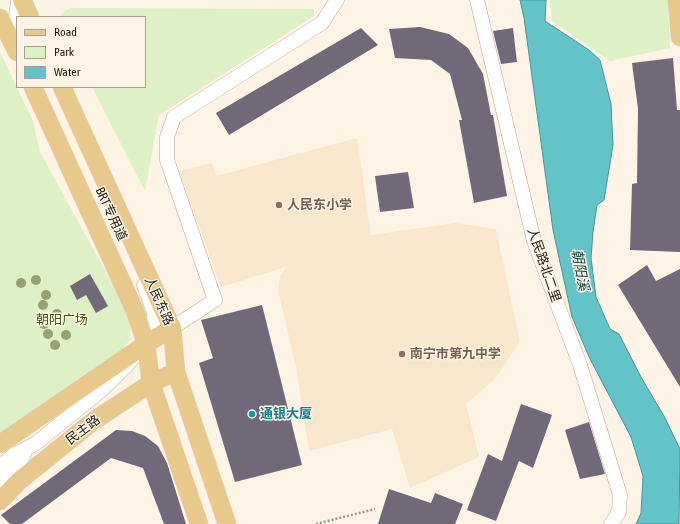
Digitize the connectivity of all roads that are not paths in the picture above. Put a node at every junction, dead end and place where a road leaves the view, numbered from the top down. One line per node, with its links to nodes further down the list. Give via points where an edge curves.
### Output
1 (21, 0): 5 (street); 6 (street); 7 (main road)
2 (337, 0): 15 (street, via 322,23 174,117 167,137 167,160 215,300)
3 (477, 0): 27 (street, 人民路北二里, via 534,241 580,365 620,495 618,512)
4 (677, 0): 9 (main road)
5 (18, 16)
6 (26, 16)
7 (29, 16)
8 (0, 18): 10 (main road)
9 (680, 38)
10 (16, 50)
11 (33, 88): 16 (main road, 人民东路, via 135,311)
12 (42, 88): 16 (street, BRT专用道, via 138,297 146,322)
13 (52, 88): 16 (street, BRT专用道, via 147,292 154,313)
14 (62, 88): 15 (main road, 人民东路)
15 (172, 328): 16 (main road); 17 (main road, 人民东路)
16 (146, 344): 18 (main road, 人民东路); 19 (main road); 20 (street, BRT专用道, via 103,389); 21 (street, BRT专用道, via 108,377)
17 (176, 372): 18 (main road, 民主路); 26 (main road, 人民东路)
18 (151, 383): 24 (main road, 民主路, via 92,422 19,481); 25 (main road, 人民东路)
19 (0, 444)
20 (35, 444): 22 (street, BRT专用道, via 15,454); 23 (street, BRT专用道)
21 (0, 455)
22 (0, 466)
23 (0, 484)
24 (0, 501)
25 (199, 524)
26 (227, 524)
27 (610, 524)

